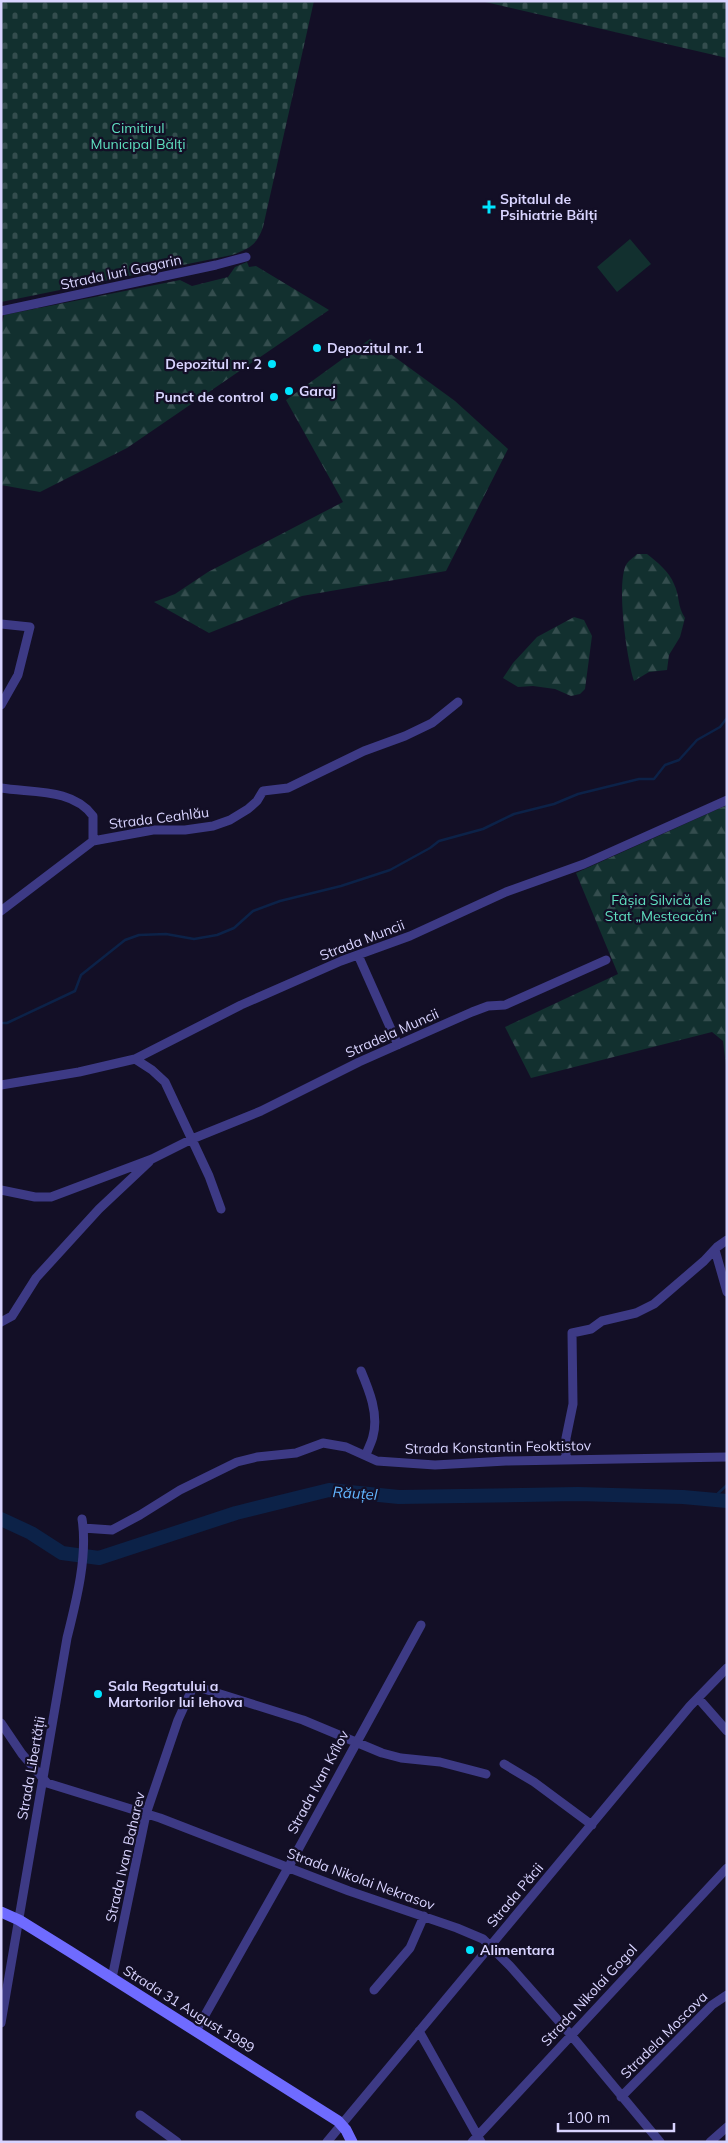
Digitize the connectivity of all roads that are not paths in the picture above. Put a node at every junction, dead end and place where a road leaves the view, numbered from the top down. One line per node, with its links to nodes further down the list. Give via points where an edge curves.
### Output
1 (246, 257): 2 (street, Strada Iuri Gagarin)
2 (1, 311)
3 (1, 624): 5 (street, via 30,627 18,675)
4 (458, 702): 8 (street, Strada Ceahlău, via 432,723 405,736 364,751 288,788 263,790 248,809 220,824 185,830 153,830)
5 (1, 705)
6 (1, 788): 8 (street, via 48,793 83,805 93,816)
7 (727, 800): 10 (street, Strada Muncii, via 584,864 506,892 410,936)
8 (93, 841): 9 (street, Strada Ceahlău)
9 (1, 911)
10 (358, 955): 12 (street); 13 (street, Strada Muncii, via 240,1005)
11 (606, 960): 12 (street, Stradela Muncii, via 515,1001 472,1012)
12 (398, 1045): 15 (street, Stradela Muncii, via 261,1111)
13 (135, 1059): 14 (street, Strada Muncii); 15 (street, via 165,1082)
14 (1, 1085)
15 (192, 1139): 16 (street, Stradela Muncii); 18 (street)
16 (152, 1159): 17 (street, Stradela Muncii, via 51,1197); 22 (street, via 110,1198 36,1278 12,1316)
17 (1, 1190)
18 (221, 1209)
19 (727, 1240): 20 (street)
20 (715, 1250): 21 (street); 26 (street, via 654,1304 636,1313 602,1321 592,1329 572,1333 573,1404 566,1438)
21 (727, 1292)
22 (1, 1322)
23 (361, 1371): 24 (street, via 374,1417 373,1436)
24 (366, 1455): 26 (street, Strada Konstantin Feoktistov, via 377,1461 435,1465); 27 (street, Strada Konstantin Feoktistov, via 323,1443 296,1454 244,1459 180,1490 112,1530)
25 (727, 1457): 26 (street, Strada Konstantin Feoktistov)
26 (566, 1460)
27 (82, 1524): 36 (street, Strada Libertății, via 84,1545)
28 (421, 1625): 33 (street, Strada Ivan Krîlov)
29 (727, 1668): 30 (street, Strada Păcii)
30 (698, 1698): 32 (street); 38 (street, Strada Păcii)
31 (1, 1723): 36 (street, Strada Nikolai Nekrasov)
32 (727, 1731)
33 (356, 1741): 35 (street, via 382,1754 440,1762); 37 (street, Strada Ivan Baharev, via 303,1720 193,1687 178,1720); 39 (street, Strada Ivan Krîlov)
34 (504, 1764): 38 (street)
35 (486, 1774)
36 (43, 1780): 37 (street, Strada Nikolai Nekrasov); 43 (street, Strada Libertății)
37 (146, 1814): 39 (street, Strada Nikolai Nekrasov); 45 (street, Strada Ivan Baharev)
38 (592, 1825): 44 (street, Strada Păcii)
39 (288, 1868): 42 (street, Strada Nikolai Nekrasov); 49 (street, Strada Ivan Krîlov)
40 (727, 1868): 51 (street, Strada Nikolai Gogol)
41 (1, 1912): 43 (main road, Strada 31 August 1989)
42 (424, 1916): 44 (street, Strada Nikolai Nekrasov, via 475,1935); 46 (street, via 410,1948)
43 (19, 1920): 45 (main road, Strada 31 August 1989); 48 (street, Strada Libertății)
44 (490, 1945): 50 (street, Strada Păcii); 51 (street, Strada Nikolai Nekrasov)
45 (112, 1978): 49 (main road, Strada 31 August 1989)
46 (374, 1990)
47 (727, 1995): 52 (street, Stradela Moscova, via 712,2005)
48 (1, 2023)
49 (196, 2031): 54 (main road, Strada 31 August 1989)
50 (419, 2031): 54 (street, Strada Păcii); 56 (street)
51 (571, 2035): 52 (street, Strada Nikolai Nekrasov); 56 (street, Strada Nikolai Gogol)
52 (621, 2097): 60 (street, Strada Nikolai Nekrasov)
53 (140, 2115): 57 (street)
54 (341, 2124): 58 (street, Strada Păcii); 59 (main road, Strada 31 August 1989)
55 (727, 2127): 61 (street)
56 (477, 2140)
57 (177, 2142)
58 (326, 2142)
59 (352, 2142)
60 (660, 2142)
61 (710, 2142)

